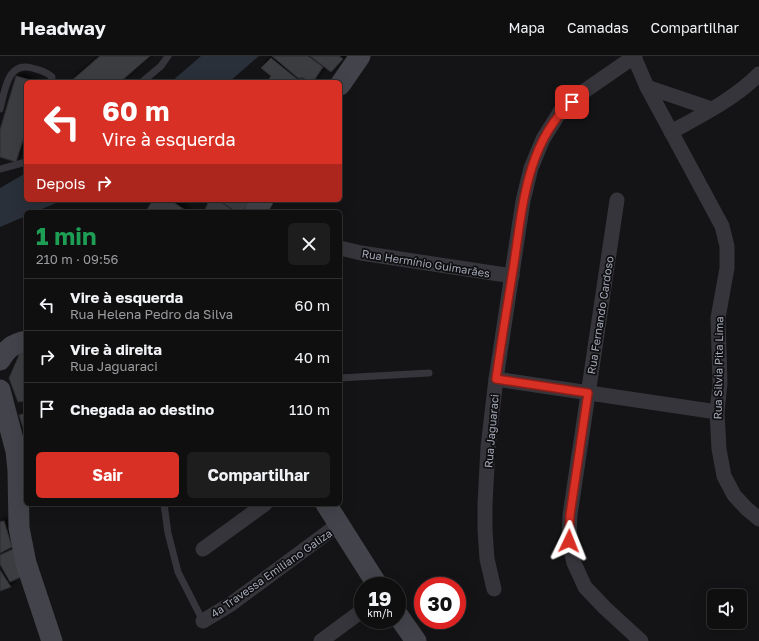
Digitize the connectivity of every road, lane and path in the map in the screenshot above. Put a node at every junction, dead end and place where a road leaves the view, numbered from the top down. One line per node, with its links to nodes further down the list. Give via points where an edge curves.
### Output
1 (168, 56): 6 (lane, via 161,66)
2 (360, 56): 7 (street)
3 (635, 57): 8 (street, Rua Silvia Pita Lima); 16 (street, Rua Jaguaraci, via 583,92 560,112 543,139 529,175)
4 (759, 74): 10 (street)
5 (51, 80): 9 (lane, via 47,72 26,66 19,67 10,77)
6 (144, 80)
7 (342, 82)
8 (647, 87): 10 (street); 11 (street, Rua Silvia Pita Lima)
9 (0, 109)
10 (712, 109): 11 (street)
11 (671, 132): 24 (street, Rua Silvia Pita Lima, via 722,226 727,246 727,268 718,318 720,383)
12 (24, 163): 13 (lane)
13 (0, 169)
14 (617, 200): 23 (street, Rua Fernando Cardoso)
15 (342, 248): 16 (street, Rua Hermínio Guimarães)
16 (512, 276): 21 (street, Rua Jaguaraci)
17 (24, 342): 18 (street, via 7,349)
18 (0, 360)
19 (429, 374): 20 (lane)
20 (342, 378)
21 (496, 379): 23 (street); 32 (street, Rua Jaguaraci, via 484,504 487,559)
22 (0, 390): 36 (street, via 16,451 19,528 26,563)
23 (588, 393): 24 (street); 39 (street, Rua Fernando Cardoso, via 570,515 569,541 574,564 585,586)
24 (717, 412): 28 (street, Rua Silvia Pita Lima, via 724,476 734,495)
25 (164, 506): 34 (lane, via 178,572)
26 (262, 506): 30 (street)
27 (327, 506): 29 (street)
28 (759, 519)
29 (339, 524): 31 (street); 34 (street, 4ª Travessa Emiliano Galiza, via 237,600)
30 (203, 549)
31 (372, 577)
32 (494, 589)
33 (354, 617): 37 (street)
34 (203, 621)
35 (406, 627): 38 (street)
36 (52, 641)
37 (321, 641)
38 (416, 641)
39 (642, 641)

